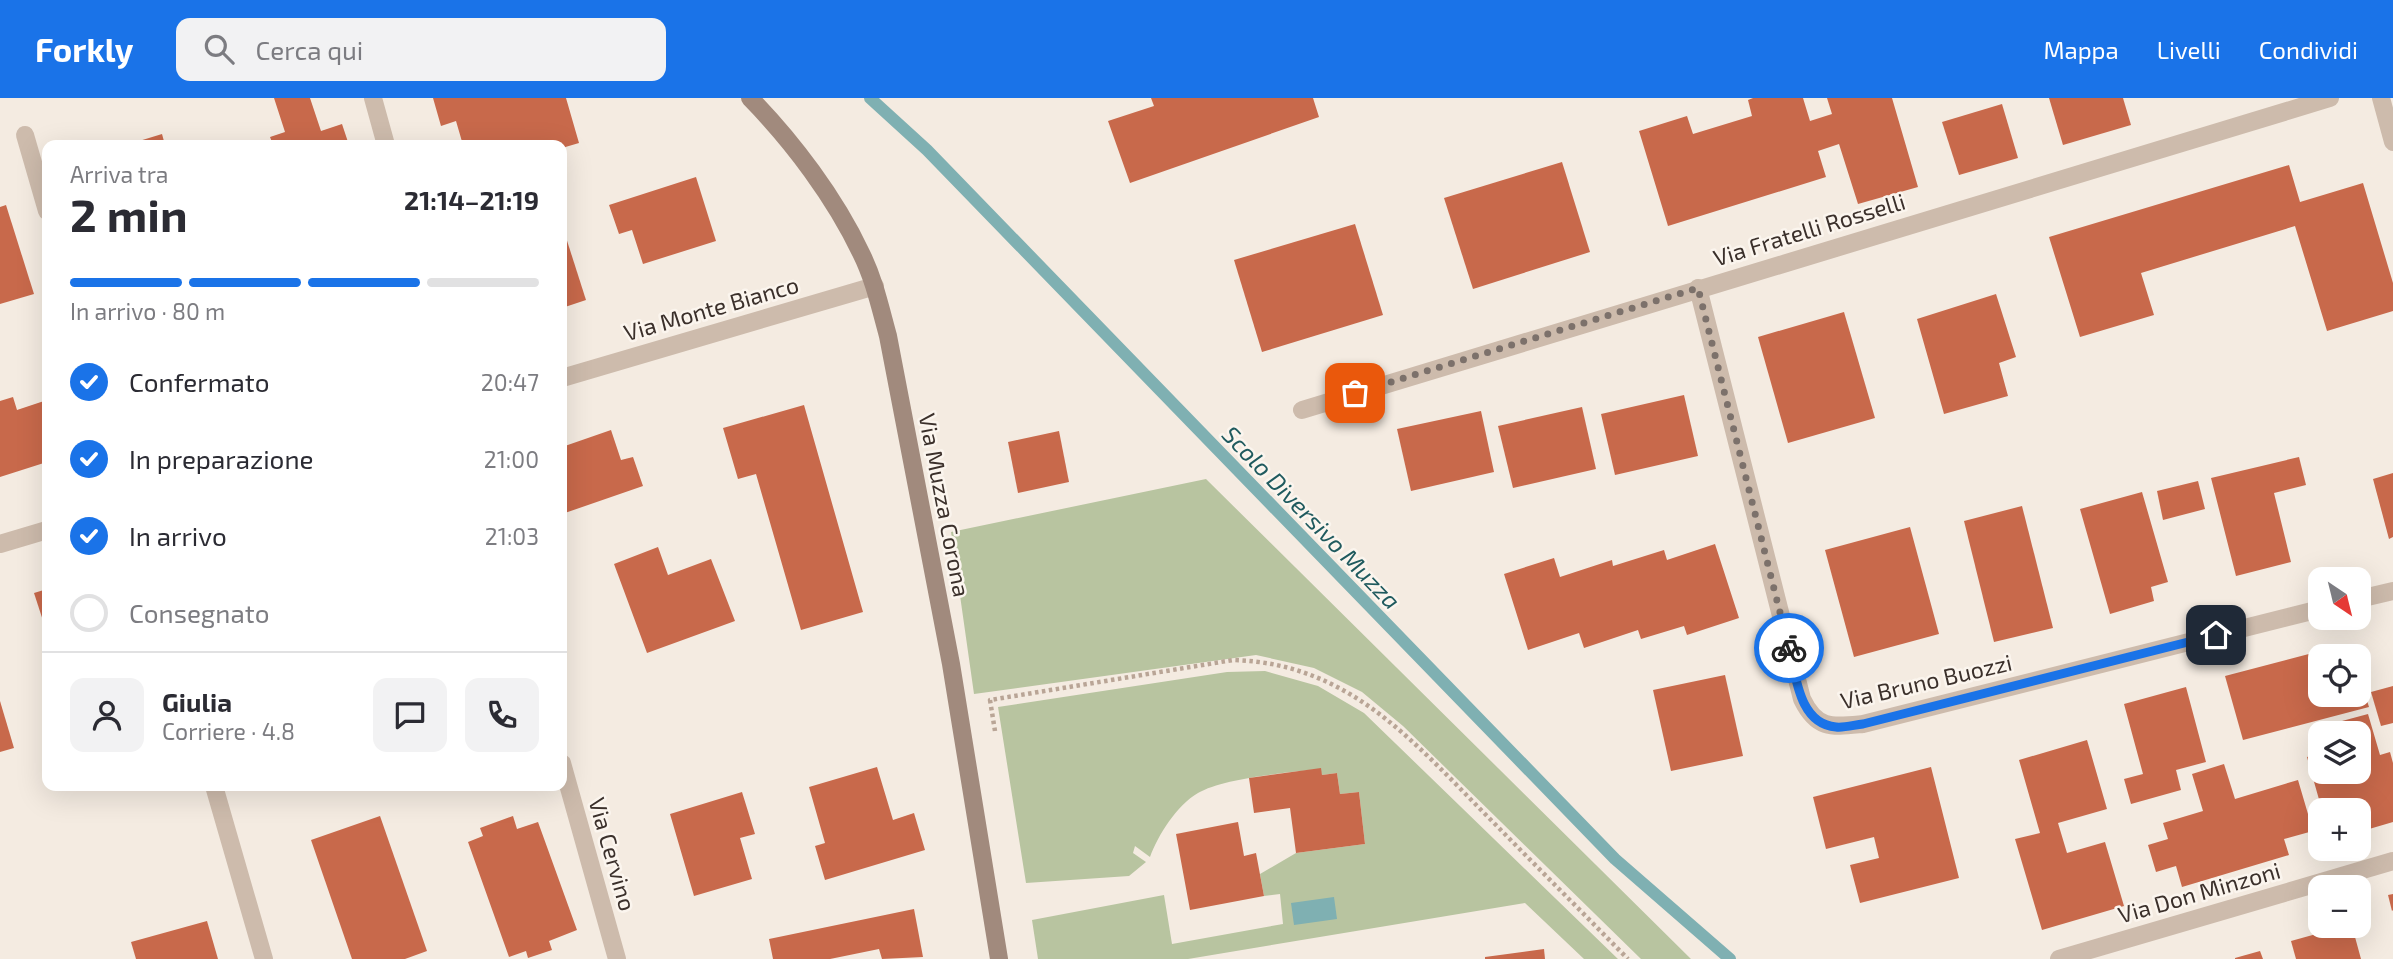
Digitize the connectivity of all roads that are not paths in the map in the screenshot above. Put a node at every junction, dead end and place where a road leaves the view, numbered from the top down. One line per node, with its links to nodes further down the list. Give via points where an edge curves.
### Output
1 (373, 98): 6 (street)
2 (750, 98): 9 (street, Via Muzza Corona, via 806,166 843,221)
3 (2330, 98): 10 (street, Via Fratelli Rosselli)
4 (2381, 98): 7 (street)
5 (25, 135): 8 (street)
6 (385, 140)
7 (2393, 142)
8 (42, 194)
9 (874, 286): 11 (street, Via Monte Bianco); 23 (street, Via Muzza Corona, via 888,336 951,664)
10 (1698, 288): 12 (street, Via Fratelli Rosselli); 17 (street, Via Bruno Buozzi, via 1802,699 1818,721 1835,727 1863,724)
11 (567, 377)
12 (1303, 410)
13 (42, 531): 14 (street)
14 (0, 544)
15 (2393, 591): 16 (street)
16 (2371, 596)
17 (2308, 612)
18 (567, 781): 22 (street, Via Cervino)
19 (215, 791): 21 (street)
20 (2393, 861): 24 (street, Via Don Minzoni)
21 (264, 959)
22 (617, 959)
23 (999, 959)
24 (2059, 959)

